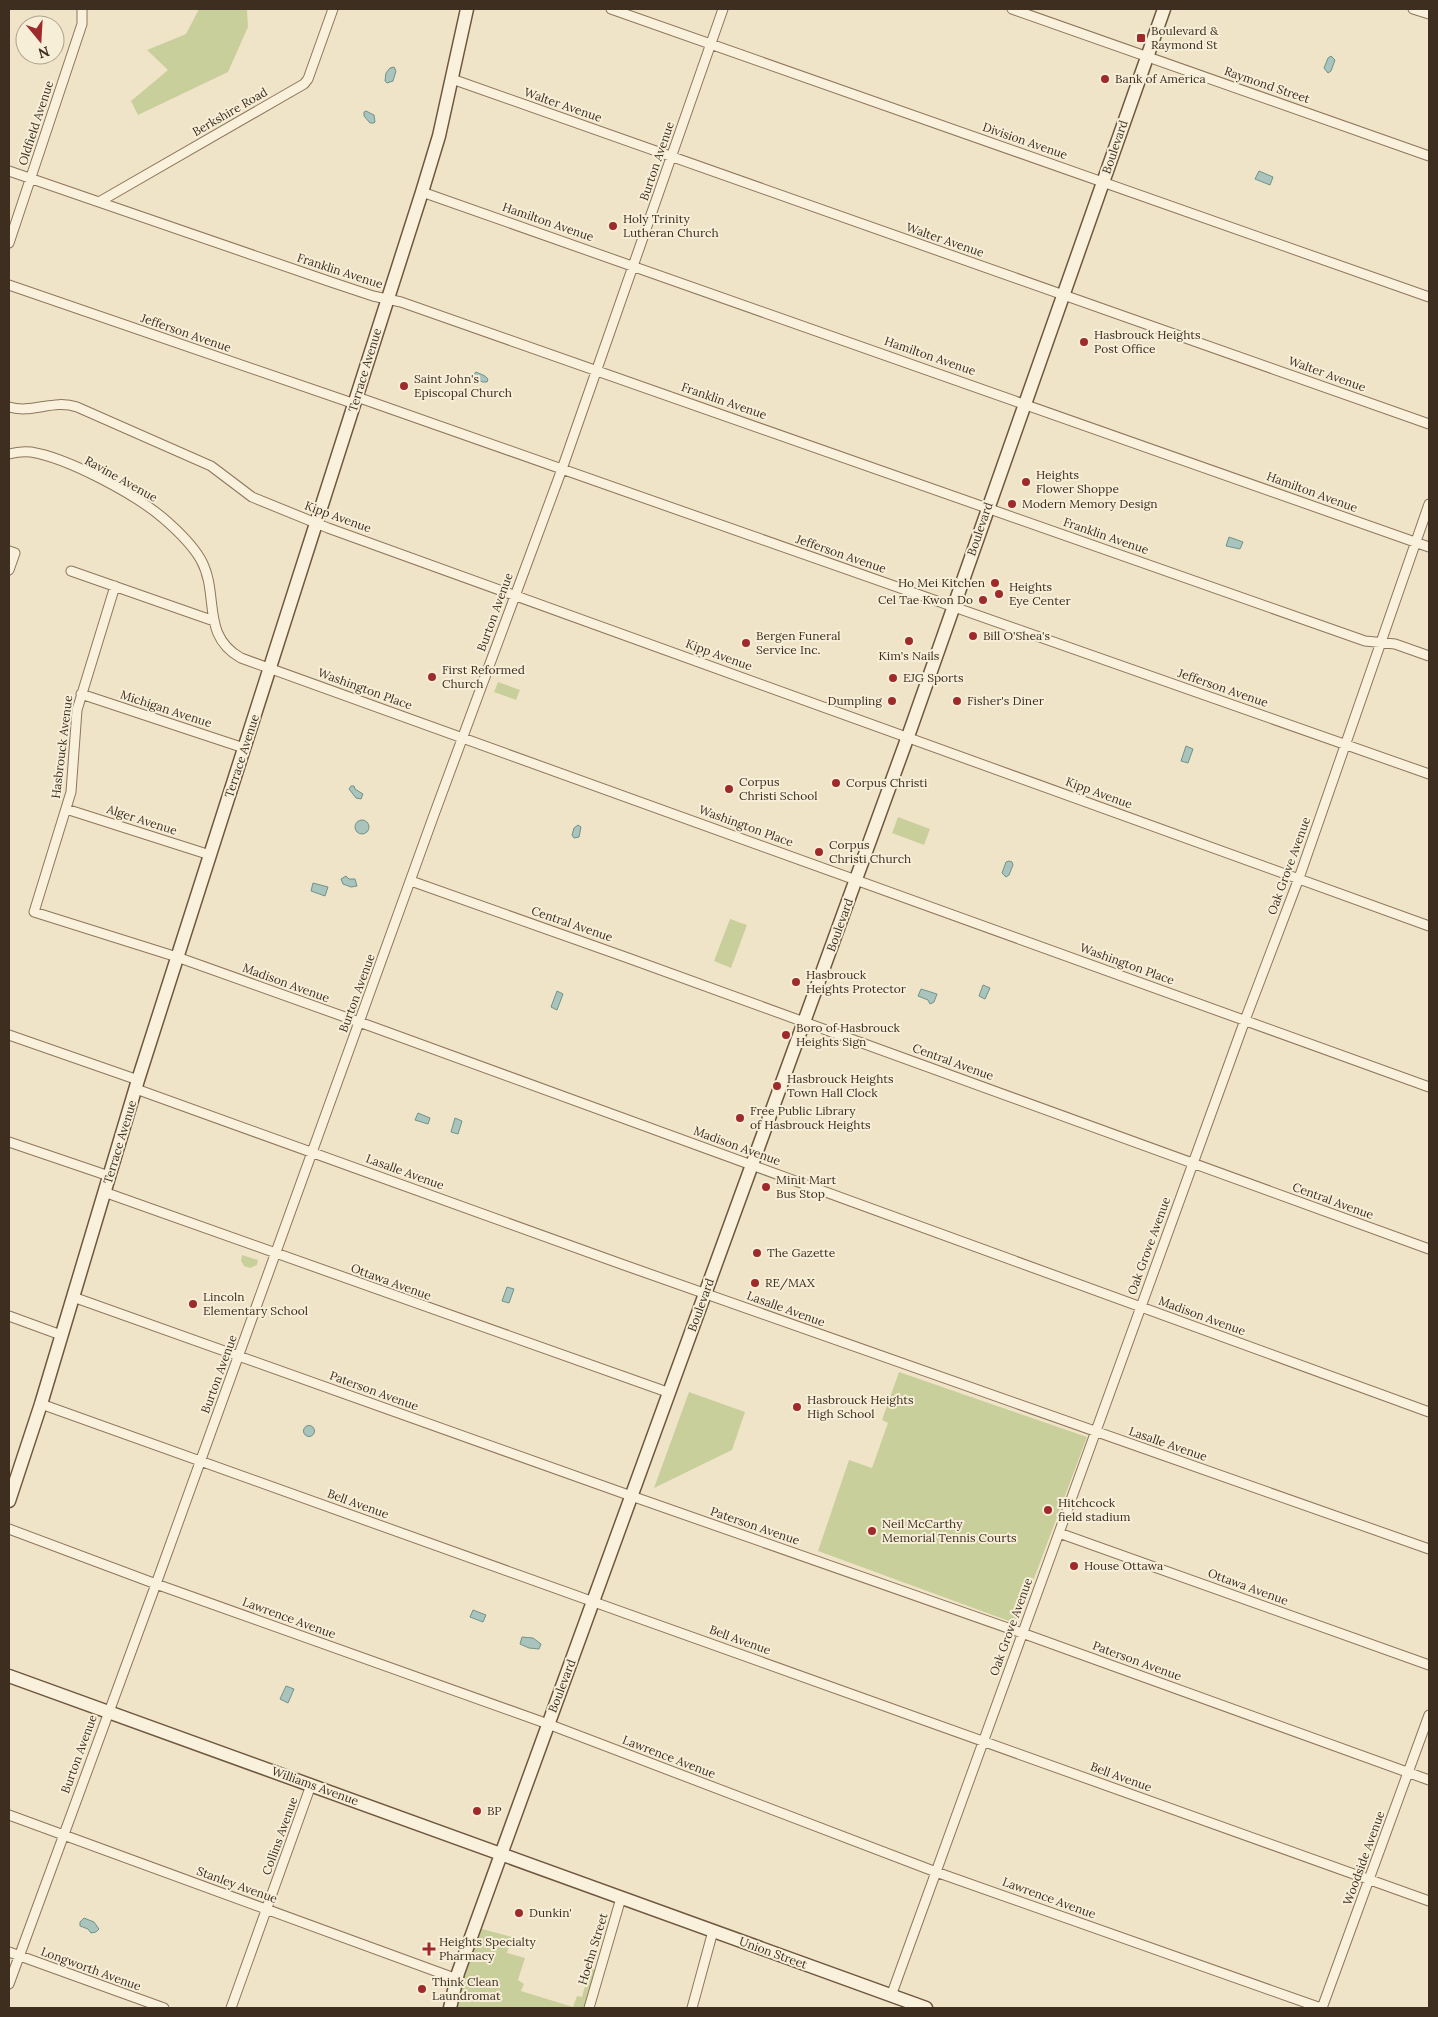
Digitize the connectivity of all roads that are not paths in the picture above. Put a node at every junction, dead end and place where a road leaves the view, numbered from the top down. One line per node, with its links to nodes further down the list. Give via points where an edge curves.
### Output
1 (82, 9): 16 (street, Oldfield Avenue, via 82,24)
2 (333, 9): 19 (street, Berkshire Road, via 304,84)
3 (468, 9): 12 (street, Terrace Avenue)
4 (611, 9): 10 (street, Division Avenue)
5 (723, 9): 10 (street, Burton Avenue)
6 (1012, 9): 11 (street, Raymond Street)
7 (1164, 9): 11 (street, Boulevard)
8 (1413, 9): 9 (street)
9 (1429, 14)
10 (711, 44): 14 (street, Burton Avenue); 17 (street, Division Avenue)
11 (1147, 56): 13 (street, Raymond Street); 17 (street, Boulevard)
12 (452, 79): 14 (street, Walter Avenue); 18 (street, Terrace Avenue)
13 (1429, 156)
14 (672, 157): 21 (street, Burton Avenue); 23 (street, Walter Avenue)
15 (9, 171): 16 (street, Franklin Avenue)
16 (31, 179): 19 (street, Franklin Avenue); 20 (street, Oldfield Avenue)
17 (1103, 182): 23 (street, Boulevard); 24 (street, Division Avenue)
18 (422, 192): 21 (street, Hamilton Avenue); 25 (street, Terrace Avenue)
19 (99, 202): 25 (street, Franklin Avenue)
20 (9, 243)
21 (634, 265): 26 (street, Burton Avenue); 28 (street, Hamilton Avenue)
22 (9, 284): 27 (street, Jefferson Avenue)
23 (1063, 295): 28 (street, Boulevard); 30 (street, Walter Avenue)
24 (1429, 297)
25 (388, 299): 26 (street, Franklin Avenue); 27 (street, Terrace Avenue)
26 (596, 371): 32 (street, Burton Avenue); 34 (street, Franklin Avenue)
27 (356, 400): 32 (street, Jefferson Avenue); 35 (street, Terrace Avenue)
28 (1025, 404): 34 (street, Boulevard); 36 (street, Hamilton Avenue)
29 (9, 407): 35 (street, Kipp Avenue, via 23,410 60,404 76,406 211,466 254,498)
30 (1429, 424)
31 (9, 454): 44 (street, Ravine Avenue, via 29,452 67,464 108,483 162,517 191,547 205,568)
32 (562, 469): 42 (street, Burton Avenue); 43 (street, Jefferson Avenue)
33 (1429, 504): 36 (street, Oak Grove Avenue)
34 (988, 508): 43 (street, Boulevard); 45 (street, Franklin Avenue)
35 (317, 523): 42 (street, Kipp Avenue); 47 (street, Terrace Avenue)
36 (1416, 542): 37 (street, Hamilton Avenue); 45 (street, Oak Grove Avenue)
37 (1429, 547)
38 (12, 552): 39 (street)
39 (9, 570)
40 (71, 571): 41 (street)
41 (115, 586): 44 (street); 48 (street, Hasbrouck Avenue)
42 (513, 593): 49 (street, Burton Avenue); 50 (street, Kipp Avenue)
43 (953, 606): 50 (street, Boulevard); 51 (street, Jefferson Avenue)
44 (214, 621): 47 (street, Washington Place, via 218,638 232,653)
45 (1380, 644): 46 (street, Franklin Avenue, via 1396,644); 51 (street, Oak Grove Avenue)
46 (1429, 656)
47 (271, 668): 49 (street, Washington Place); 52 (street, Terrace Avenue)
48 (81, 694): 52 (street, Michigan Avenue); 54 (street, Hasbrouck Avenue, via 75,723 71,792)
49 (463, 737): 57 (street, Burton Avenue); 58 (street, Washington Place)
50 (908, 737): 56 (street, Kipp Avenue); 58 (street, Boulevard)
51 (1346, 745): 53 (street, Jefferson Avenue); 56 (street, Oak Grove Avenue)
52 (244, 748): 55 (street, Terrace Avenue)
53 (1429, 774)
54 (66, 809): 55 (street, Alger Avenue); 59 (street, Hasbrouck Avenue)
55 (210, 855): 61 (street, Terrace Avenue)
56 (1299, 878): 60 (street, Kipp Avenue); 62 (street, Oak Grove Avenue)
57 (411, 880): 63 (street, Central Avenue); 64 (street, Burton Avenue)
58 (856, 880): 62 (street, Washington Place); 63 (street, Boulevard)
59 (34, 912): 61 (street, Madison Avenue)
60 (1429, 926)
61 (177, 957): 64 (street, Madison Avenue); 66 (street, Terrace Avenue)
62 (1245, 1020): 67 (street, Washington Place); 70 (street, Oak Grove Avenue)
63 (804, 1022): 70 (street, Central Avenue); 71 (street, Boulevard)
64 (360, 1023): 69 (street, Burton Avenue); 71 (street, Madison Avenue)
65 (9, 1035): 66 (street, Lasalle Avenue)
66 (137, 1085): 69 (street, Lasalle Avenue); 72 (street, Terrace Avenue)
67 (1429, 1087)
68 (9, 1142): 72 (street)
69 (313, 1152): 75 (street, Burton Avenue); 76 (street, Lasalle Avenue)
70 (1193, 1163): 74 (street, Central Avenue); 78 (street, Oak Grove Avenue)
71 (752, 1165): 76 (street, Boulevard); 78 (street, Madison Avenue)
72 (109, 1176): 73 (street, Terrace Avenue)
73 (104, 1192): 75 (street, Ottawa Avenue); 77 (street, Terrace Avenue)
74 (1429, 1249)
75 (276, 1253): 81 (street, Burton Avenue); 82 (street, Ottawa Avenue)
76 (706, 1293): 82 (street, Boulevard); 85 (street, Lasalle Avenue)
77 (73, 1297): 80 (street, Terrace Avenue); 81 (street, Paterson Avenue)
78 (1140, 1308): 84 (street, Madison Avenue); 85 (street, Oak Grove Avenue)
79 (9, 1316): 80 (street)
80 (61, 1335): 83 (street, Terrace Avenue)
81 (239, 1356): 86 (street, Burton Avenue); 87 (street, Paterson Avenue)
82 (670, 1393): 87 (street, Boulevard)
83 (41, 1404): 86 (street, Bell Avenue); 88 (street, Terrace Avenue)
84 (1429, 1412)
85 (1096, 1431): 90 (street, Oak Grove Avenue); 91 (street, Lasalle Avenue)
86 (201, 1462): 92 (street, Burton Avenue); 93 (street, Bell Avenue)
87 (632, 1497): 93 (street, Boulevard); 94 (street, Paterson Avenue)
88 (9, 1501)
89 (9, 1529): 92 (street, Lawrence Avenue)
90 (1059, 1533): 94 (street, Oak Grove Avenue); 95 (street, Ottawa Avenue)
91 (1429, 1549)
92 (156, 1584): 97 (street, Burton Avenue); 99 (street, Lawrence Avenue)
93 (594, 1601): 99 (street, Boulevard); 100 (street, Bell Avenue)
94 (1022, 1633): 100 (street, Oak Grove Avenue); 101 (street, Paterson Avenue)
95 (1429, 1665)
96 (9, 1676): 97 (street, Williams Avenue)
97 (108, 1711): 103 (street, Williams Avenue); 105 (street, Burton Avenue)
98 (1429, 1715): 101 (street, Woodside Avenue)
99 (548, 1724): 106 (street, Boulevard); 107 (street, Lawrence Avenue)
100 (984, 1740): 107 (street, Oak Grove Avenue); 108 (street, Bell Avenue)
101 (1408, 1772): 102 (street, Paterson Avenue); 108 (street, Woodside Avenue)
102 (1429, 1780)
103 (312, 1785): 106 (street, Williams Avenue); 111 (street, Collins Avenue)
104 (9, 1815): 105 (street, Stanley Avenue)
105 (63, 1835): 111 (street, Stanley Avenue); 114 (street, Burton Avenue)
106 (501, 1854): 109 (street, Williams Avenue); 115 (street, Boulevard)
107 (936, 1872): 117 (street, Oak Grove Avenue); 124 (street, Lawrence Avenue)
108 (1369, 1880): 110 (street, Bell Avenue); 124 (street, Woodside Avenue)
109 (621, 1898): 112 (street, Union Street); 121 (street, Hoehn Street)
110 (1429, 1901)
111 (266, 1910): 115 (street, Stanley Avenue); 119 (street, Collins Avenue)
112 (713, 1931): 117 (street, Union Street); 122 (street)
113 (9, 1952): 114 (street, Longworth Avenue)
114 (19, 1956): 116 (street, Burton Avenue); 118 (street, Longworth Avenue)
115 (457, 1979): 120 (street, Boulevard)
116 (9, 1984)
117 (891, 1996): 123 (street, Union Street)
118 (164, 2008)
119 (231, 2008)
120 (450, 2008)
121 (588, 2008)
122 (692, 2008)
123 (926, 2008)
124 (1321, 2008)

